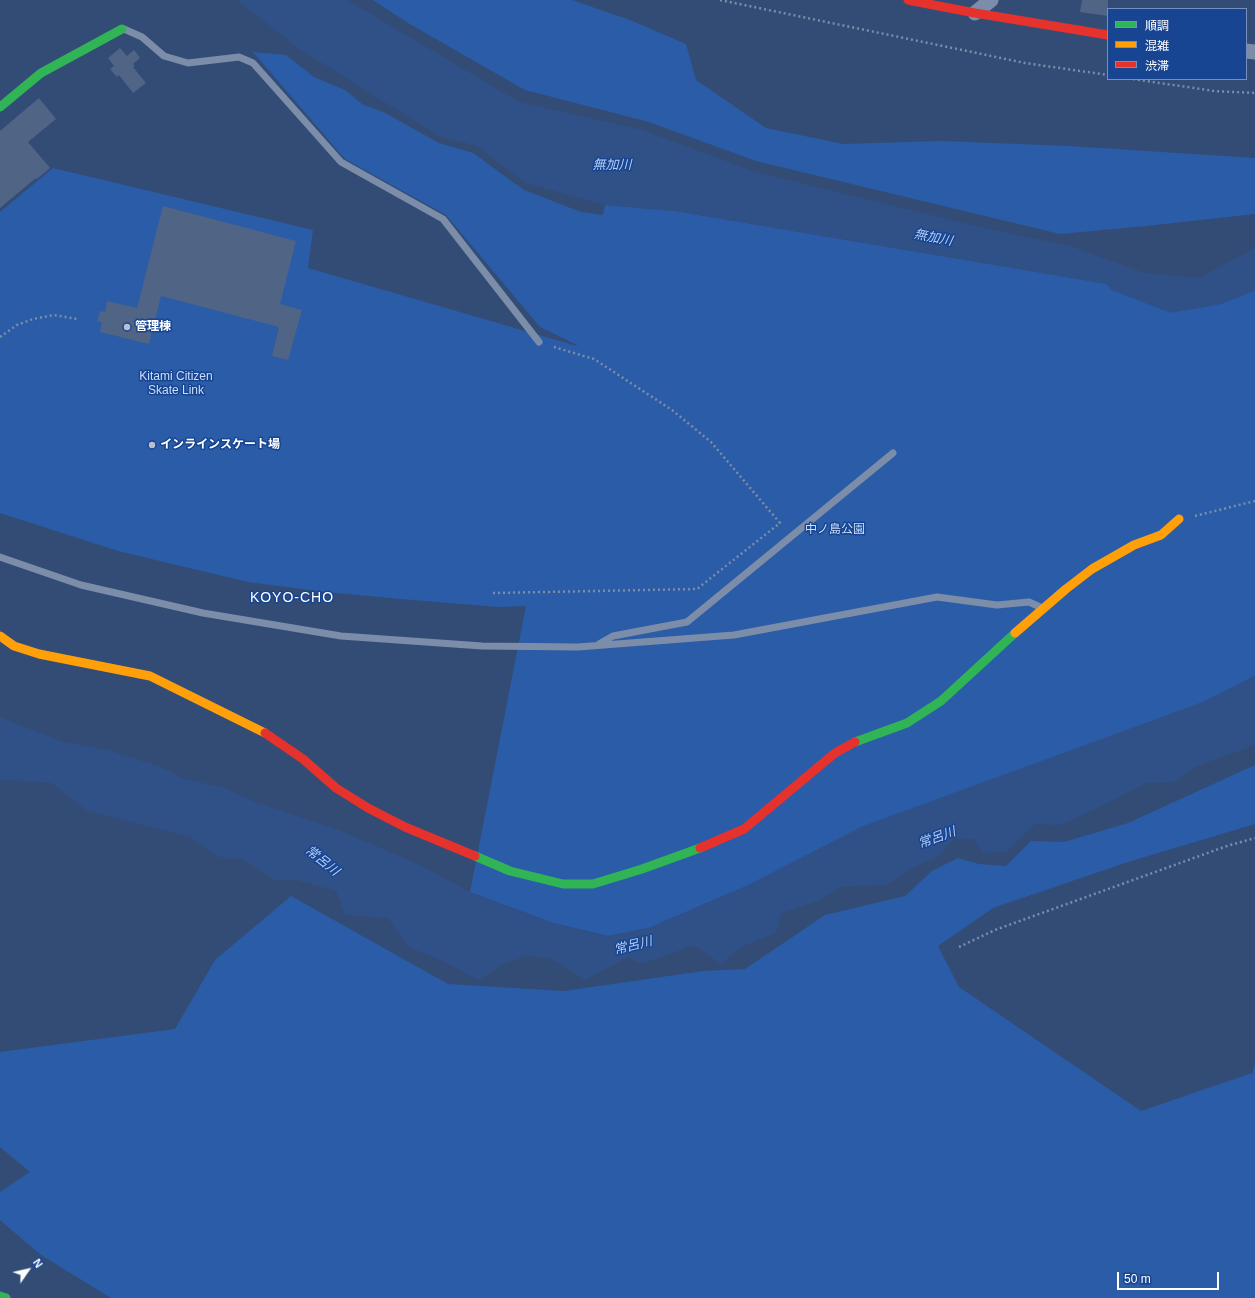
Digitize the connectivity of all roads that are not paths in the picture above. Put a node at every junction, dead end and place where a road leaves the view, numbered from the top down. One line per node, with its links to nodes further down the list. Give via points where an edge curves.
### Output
1 (908, 0): 3 (main road)
2 (991, 0): 3 (street)
3 (975, 13): 5 (main road)
4 (122, 28): 6 (main road, via 42,73); 7 (lane, via 142,37 164,56 188,63 239,57 253,63 341,162 443,219)
5 (1107, 35)
6 (0, 107)
7 (539, 342)
8 (894, 453): 13 (lane, via 687,622 613,636)
9 (1179, 519): 11 (main road, via 1161,536 1134,545 1092,569)
10 (0, 557): 13 (lane, via 81,585 195,611 341,636 482,646)
11 (1044, 609): 12 (main road, via 941,701 907,723 858,741 835,753 744,829 710,845 593,884 563,884 510,871 405,827 336,788 303,759 258,729 150,676 39,654 14,646); 13 (lane, via 1029,602 996,605 937,597 734,635)
12 (0, 636)
13 (597, 645)
14 (0, 1296): 15 (main road)
15 (6, 1298)

